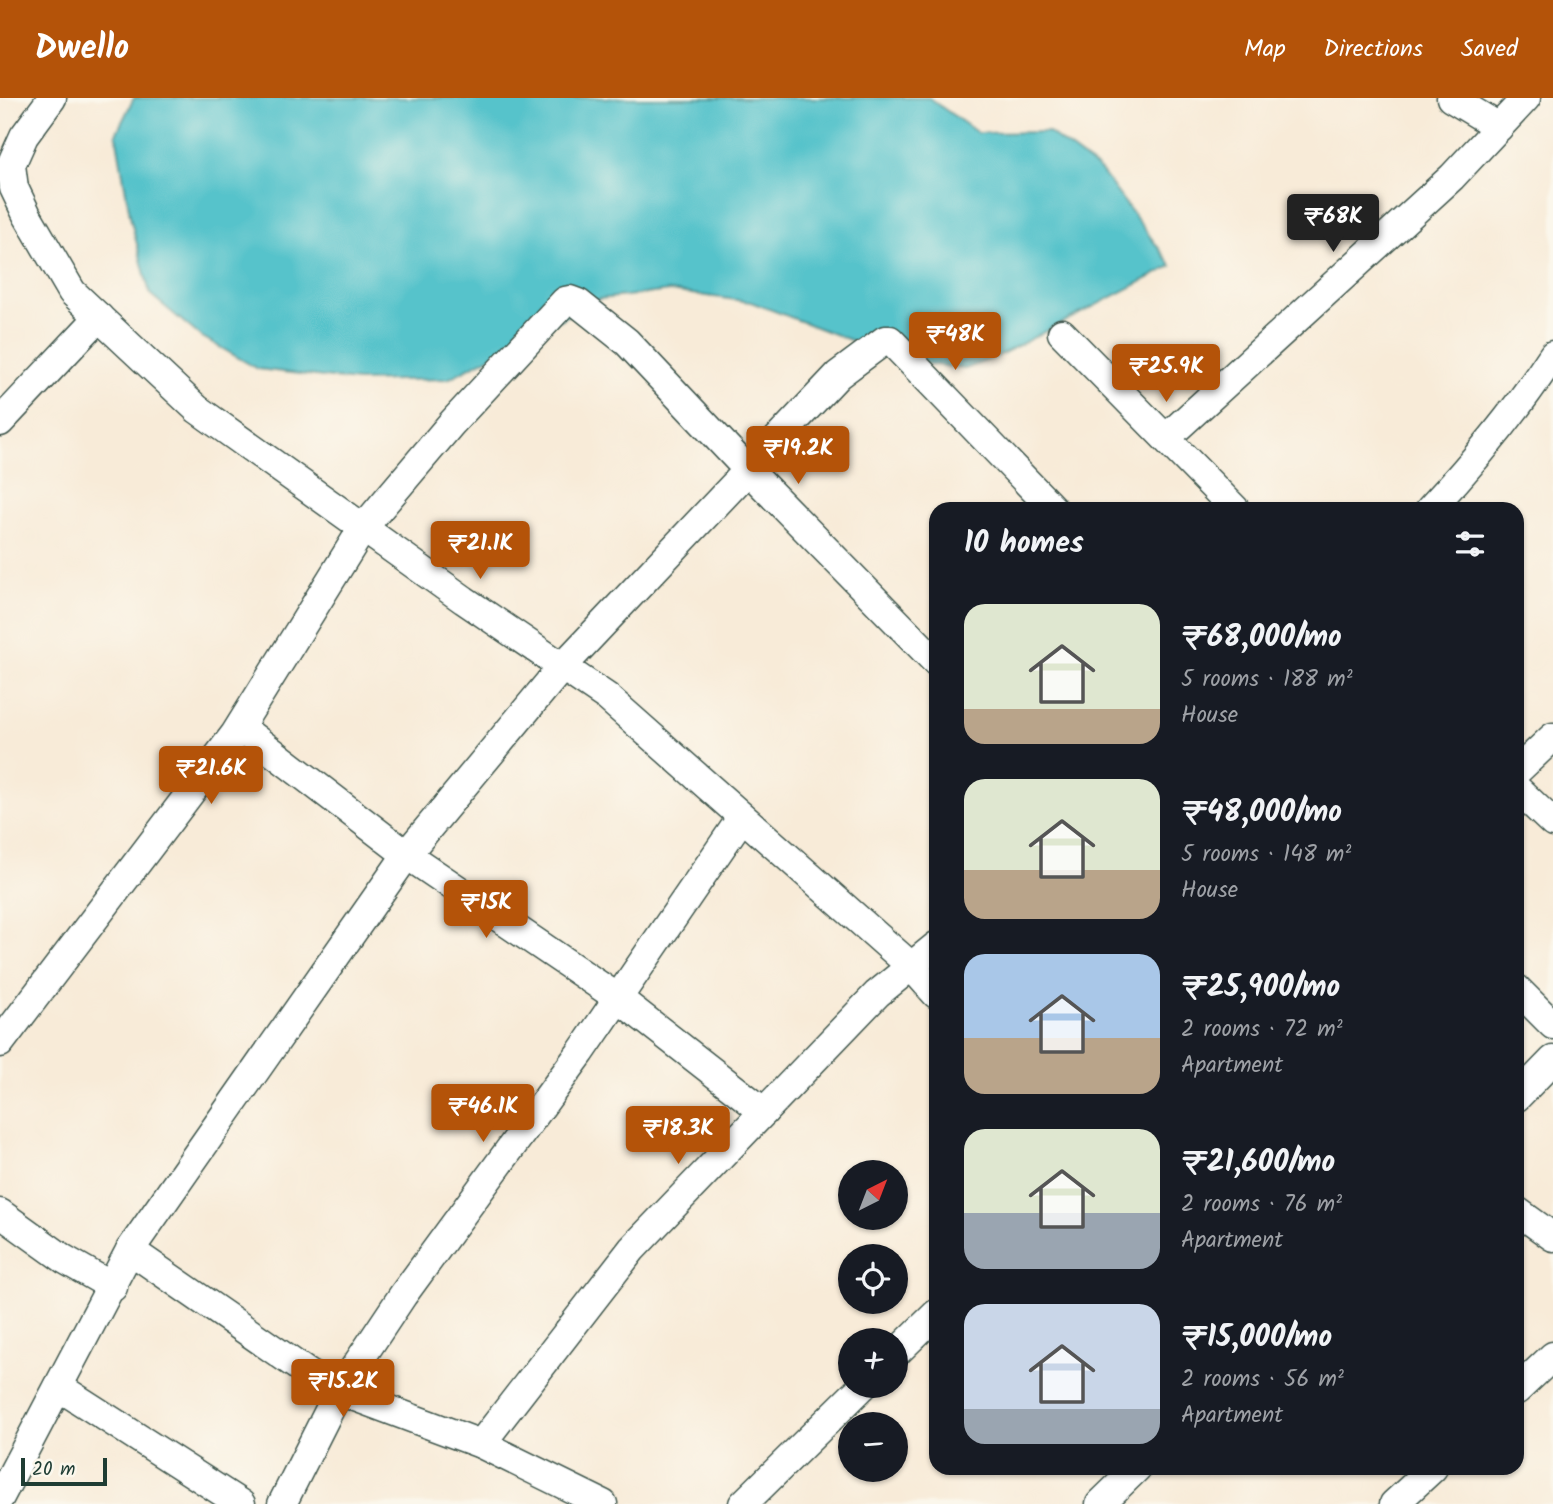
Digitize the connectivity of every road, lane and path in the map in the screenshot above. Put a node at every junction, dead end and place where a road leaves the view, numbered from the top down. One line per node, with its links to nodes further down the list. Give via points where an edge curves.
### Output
1 (52, 98): 5 (street, via 15,155 11,165 14,188 72,292)
2 (1451, 98): 4 (street)
3 (1526, 98): 4 (street)
4 (1499, 127): 9 (street, via 1452,177)
5 (99, 317): 8 (street); 14 (street, via 197,409)
6 (1062, 333): 9 (street)
7 (1553, 355): 13 (street, via 1490,442)
8 (0, 422)
9 (1166, 438): 12 (street)
10 (748, 470): 11 (street, via 838,375 888,339); 14 (street, via 627,342 570,300 559,306 451,424); 15 (street); 16 (street)
11 (1046, 502)
12 (1228, 502)
13 (1436, 502)
14 (363, 528): 16 (street); 17 (street)
15 (929, 655)
16 (562, 667): 21 (street, via 607,697); 23 (street)
17 (240, 727): 23 (street); 30 (street)
18 (1553, 737): 19 (street)
19 (1524, 764)
20 (1524, 796): 22 (street)
21 (742, 817): 25 (street); 28 (street)
22 (1553, 823)
23 (407, 855): 28 (street); 37 (street)
24 (929, 952): 25 (street)
25 (911, 966): 26 (street); 33 (street, via 877,994)
26 (929, 986)
27 (1524, 996): 29 (street)
28 (618, 998): 33 (street); 44 (street)
29 (1553, 1025)
30 (0, 1043)
31 (1553, 1060): 32 (street)
32 (1524, 1090)
33 (764, 1112): 46 (street, via 632,1249)
34 (1524, 1216): 36 (street)
35 (3, 1222): 38 (street)
36 (1553, 1237)
37 (130, 1250): 38 (street); 44 (street)
38 (113, 1287): 43 (street)
39 (929, 1321): 40 (street)
40 (908, 1341)
41 (1553, 1356): 42 (street)
42 (1524, 1383)
43 (59, 1387): 49 (street); 51 (street)
44 (339, 1391): 46 (street); 52 (street)
45 (851, 1398): 53 (street)
46 (481, 1444): 50 (street)
47 (1130, 1475): 54 (street)
48 (1425, 1475): 55 (street)
49 (0, 1497)
50 (592, 1502)
51 (241, 1504)
52 (282, 1504)
53 (743, 1504)
54 (1100, 1504)
55 (1394, 1504)

